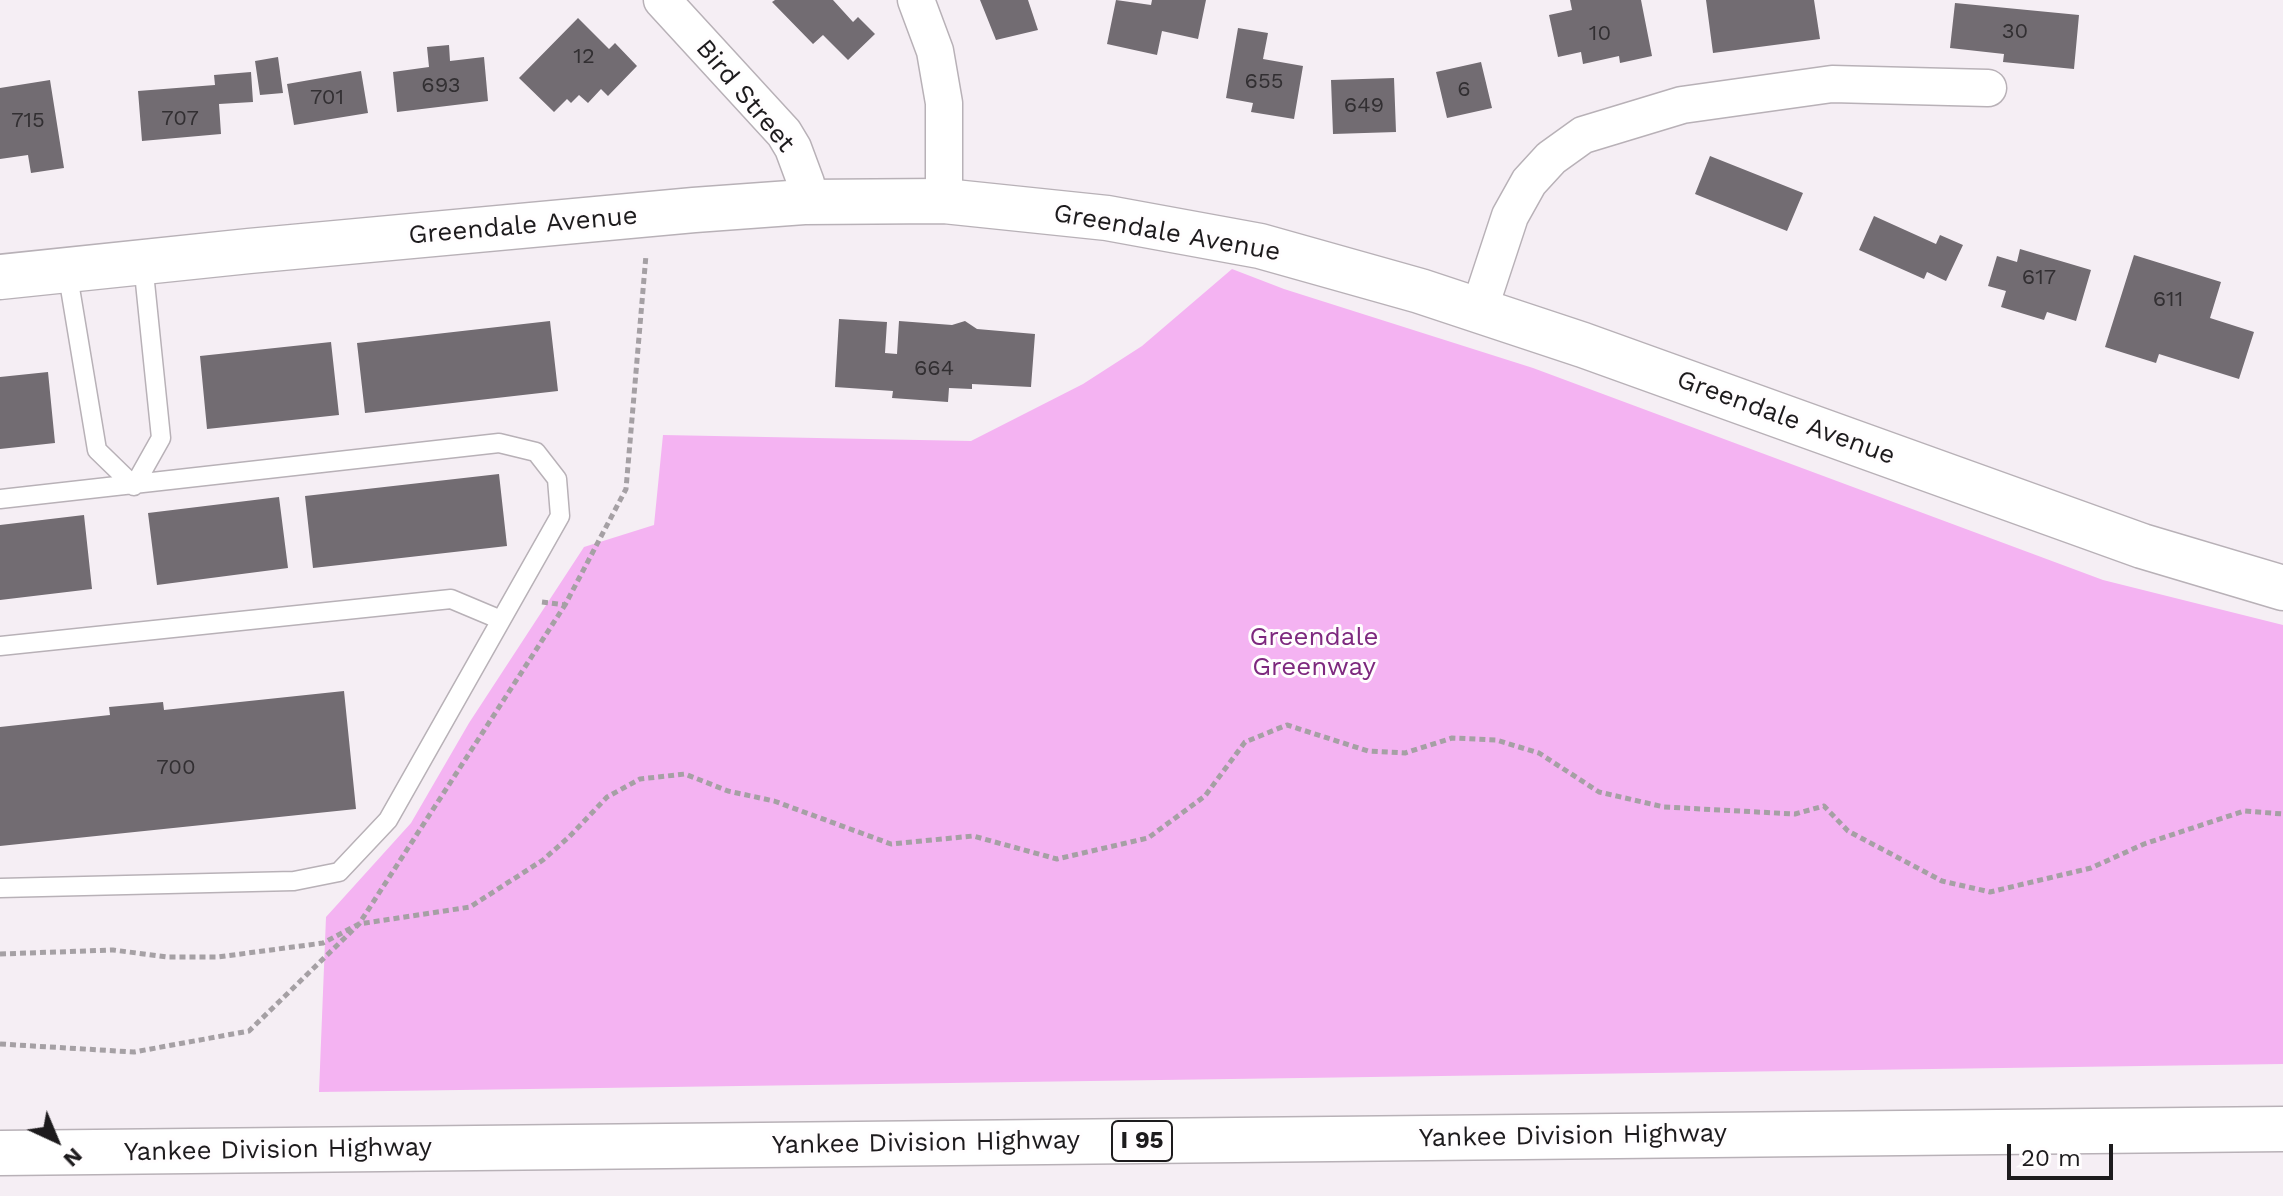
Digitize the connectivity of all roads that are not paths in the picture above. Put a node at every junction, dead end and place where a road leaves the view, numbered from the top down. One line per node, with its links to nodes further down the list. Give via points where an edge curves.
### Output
1 (662, 0): 5 (street, Bird Street, via 784,133 806,183)
2 (916, 0): 4 (street, via 935,51 944,103)
3 (1988, 88): 9 (street, via 1832,84 1682,105 1583,135 1529,182 1510,216)
4 (944, 201): 5 (main road, Greendale Avenue); 9 (main road, Greendale Avenue, via 1210,235)
5 (804, 202): 6 (main road, Greendale Avenue)
6 (143, 262): 7 (main road, Greendale Avenue); 10 (lane, via 161,438)
7 (67, 270): 8 (main road, Greendale Avenue); 10 (lane, via 97,450)
8 (0, 277)
9 (1479, 310): 12 (main road, Greendale Avenue, via 2142,546)
10 (134, 486): 11 (lane); 13 (lane, via 499,443 536,452 557,479 560,516)
11 (0, 499)
12 (2283, 588)
13 (501, 620): 14 (lane, via 451,599); 15 (lane, via 388,820 339,872 294,881)
14 (0, 646)
15 (0, 888)
16 (2283, 1129): 17 (main road, Yankee Division Highway / I 95)
17 (0, 1153)

